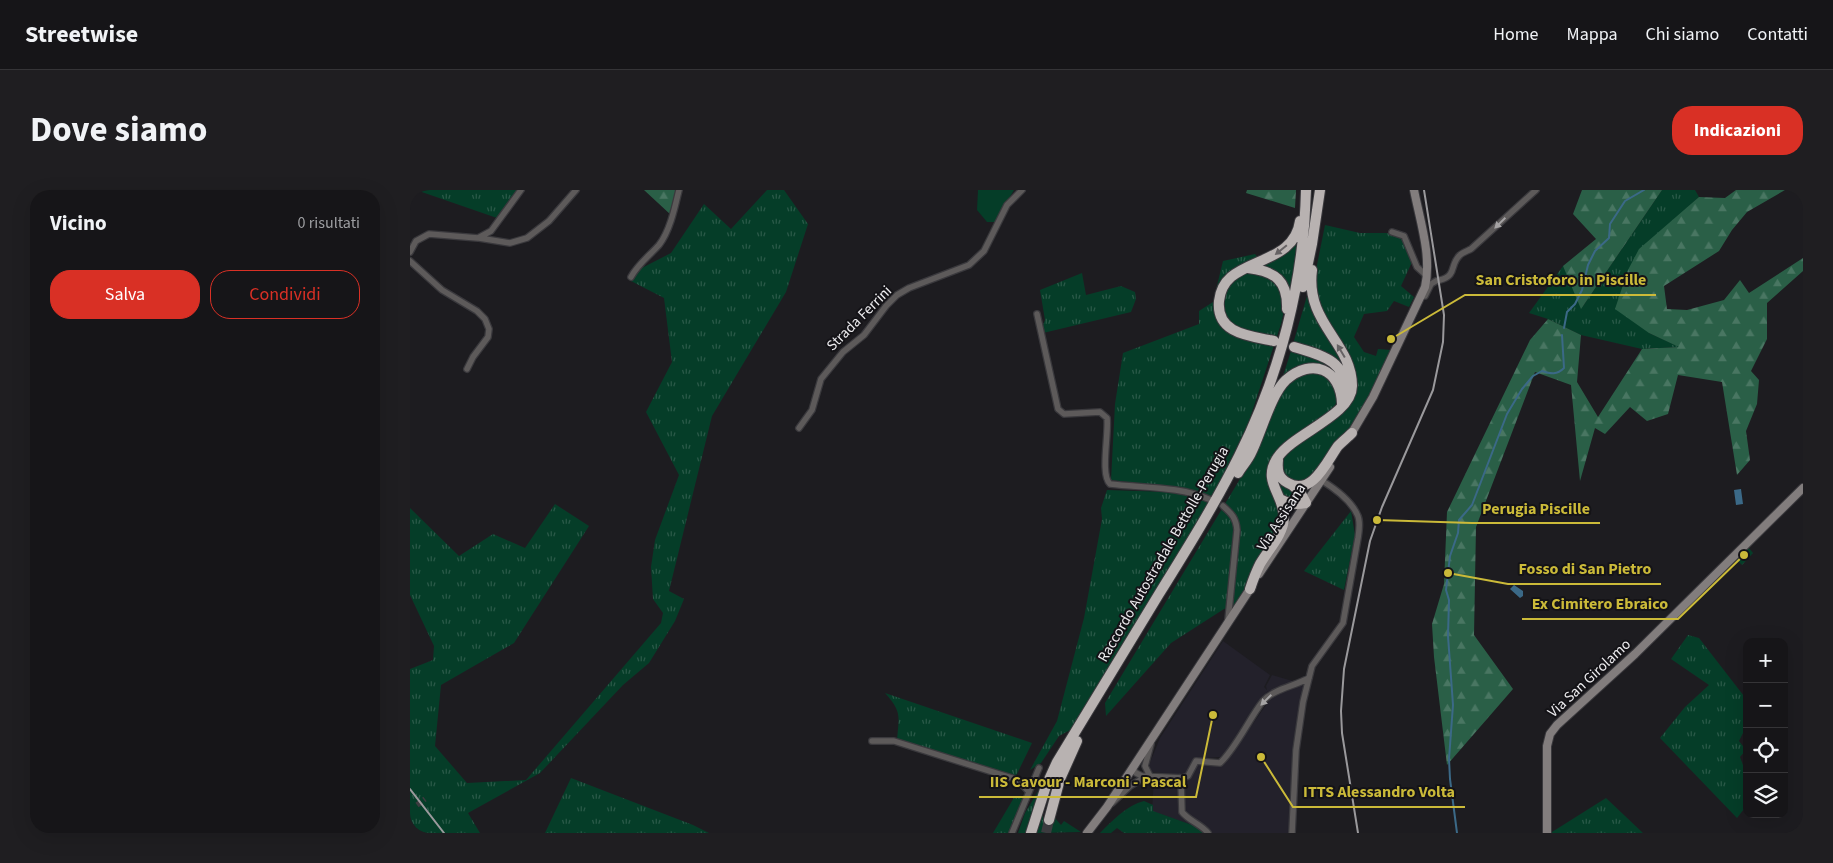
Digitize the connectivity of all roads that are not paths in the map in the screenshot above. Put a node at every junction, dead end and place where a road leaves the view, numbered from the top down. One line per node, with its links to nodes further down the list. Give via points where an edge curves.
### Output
1 (521, 190): 11 (street, via 491,231)
2 (576, 190): 11 (street, via 549,221 527,238 510,243)
3 (678, 190): 16 (street, via 660,244 636,267)
4 (1022, 190): 24 (street, Strada Ferrini, via 1001,214 989,244 980,255 969,264 897,295 864,335 843,352 821,379 812,410)
5 (1302, 190): 14 (highway, one-way to 14, via 1299,224 1290,241 1276,254)
6 (1306, 190): 22 (highway, Raccordo Autostradale Bettolle-Perugia, via 1299,275 1282,345)
7 (1321, 190): 23 (highway, one-way to 7, via 1350,398 1351,376 1341,350 1314,305 1311,279); 27 (highway, via 1305,278 1284,358 1258,430)
8 (1414, 190): 15 (main road, Via Assisana)
9 (1536, 190): 17 (street, one-way to 17, via 1477,244 1459,256 1448,278 1431,284 1425,296)
10 (1392, 232): 15 (street, via 1404,236 1417,267)
11 (478, 238): 12 (street, via 429,234 416,241)
12 (410, 252)
13 (410, 262): 21 (street, via 442,290 485,319 488,337)
14 (1247, 268): 19 (highway, via 1229,278 1224,286 1218,308 1222,319 1239,333); 22 (highway, via 1262,270 1279,279 1287,298)
15 (1427, 276): 17 (main road, Via Assisana)
16 (631, 277)
17 (1421, 296): 25 (main road, Via Assisana, via 1373,397)
18 (1038, 314): 32 (street, via 1058,409 1064,414 1100,412 1107,418 1105,474 1108,483 1176,490)
19 (1274, 341)
20 (1294, 347): 23 (highway, via 1324,356 1341,370 1346,387)
21 (467, 369)
22 (1267, 389): 36 (highway, Raccordo Autostradale Bettolle-Perugia, via 1243,448)
23 (1340, 406): 26 (highway); 27 (highway, via 1340,388 1328,372 1307,369 1293,376 1279,388 1250,455)
24 (800, 428)
25 (1352, 433): 28 (main road, Via Assisana); 29 (highway, via 1314,480 1300,486)
26 (1278, 456): 29 (highway, via 1281,478); 31 (highway, via 1271,474)
27 (1238, 472): 36 (highway)
28 (1321, 480): 33 (main road, Via Assisana); 38 (street, via 1335,489 1357,514 1359,527 1343,623 1312,666)
29 (1292, 485): 33 (highway)
30 (1803, 488): 54 (main road, Via San Girolamo, via 1636,654 1550,734 1547,746)
31 (1280, 499): 33 (highway, via 1289,504); 35 (highway, via 1284,522)
32 (1211, 500)
33 (1306, 503): 35 (main road, Via Assisana)
34 (1223, 506): 37 (street, via 1232,514 1237,530)
35 (1250, 588): 37 (main road, Via Assisana)
36 (1164, 593): 39 (highway)
37 (1227, 625): 40 (main road, Via Assisana)
38 (1309, 678): 45 (street, one-way to 45, via 1274,692 1264,700 1220,762 1196,761 1188,776); 53 (street, via 1296,750)
39 (1107, 686): 48 (highway, via 1073,748 1054,797); 50 (highway, Raccordo Autostradale Bettolle-Perugia, via 1057,762)
40 (1158, 729): 43 (main road, Via Assisana); 44 (street, via 1146,759 1145,766)
41 (872, 741): 46 (street, via 894,741 1018,780)
42 (1039, 768): 46 (street)
43 (1133, 768): 44 (street, via 1139,775); 47 (main road, Via Assisana)
44 (1150, 776): 45 (street); 47 (street, via 1139,779)
45 (1179, 778): 52 (street, via 1182,812)
46 (1029, 792): 49 (street)
47 (1107, 807): 51 (main road, Via Assisana)
48 (1049, 820)
49 (1012, 833)
50 (1031, 833)
51 (1087, 833)
52 (1208, 833)
53 (1292, 833)
54 (1547, 833)

